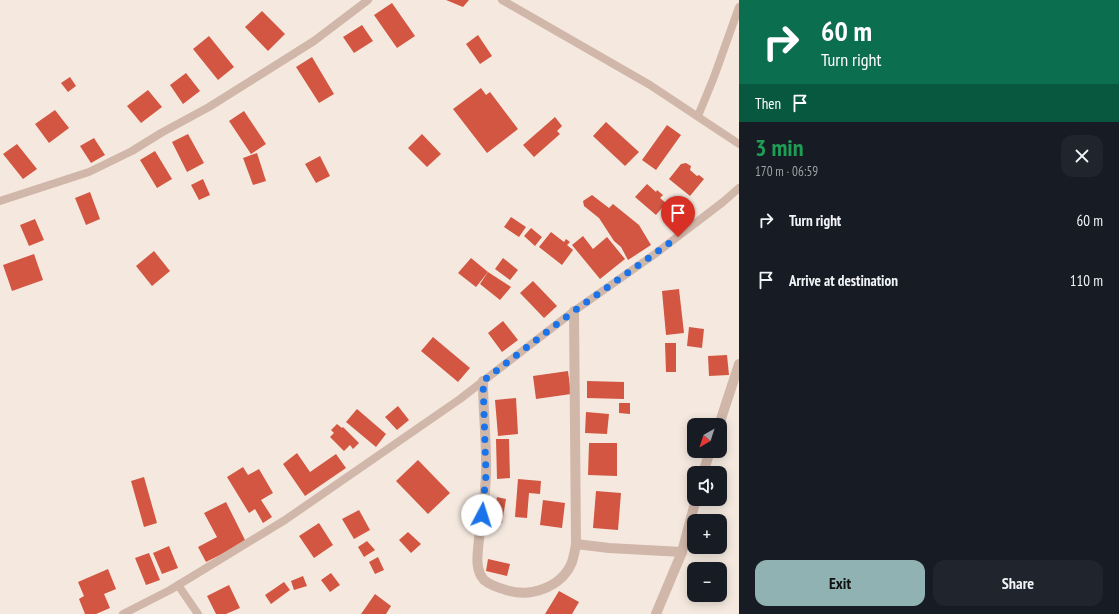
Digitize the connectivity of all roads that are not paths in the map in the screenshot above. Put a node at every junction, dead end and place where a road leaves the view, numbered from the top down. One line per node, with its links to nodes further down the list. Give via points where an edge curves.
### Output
1 (368, 0): 7 (lane, via 307,45 210,107 132,150 89,172)
2 (502, 0): 4 (lane, via 650,85)
3 (739, 7): 4 (lane)
4 (698, 116): 5 (lane)
5 (739, 144)
6 (739, 188): 8 (lane, via 655,254)
7 (0, 201)
8 (574, 311): 10 (lane); 13 (street)
9 (739, 364): 11 (street)
10 (483, 381): 13 (street, via 486,475 477,555 479,571 484,580 495,587 512,592 538,592 563,576 572,562); 15 (lane, via 285,520)
11 (721, 418)
12 (694, 506): 14 (street)
13 (576, 544): 14 (street)
14 (682, 552): 18 (street)
15 (178, 585): 16 (lane); 17 (lane)
16 (122, 614)
17 (198, 614)
18 (656, 614)

